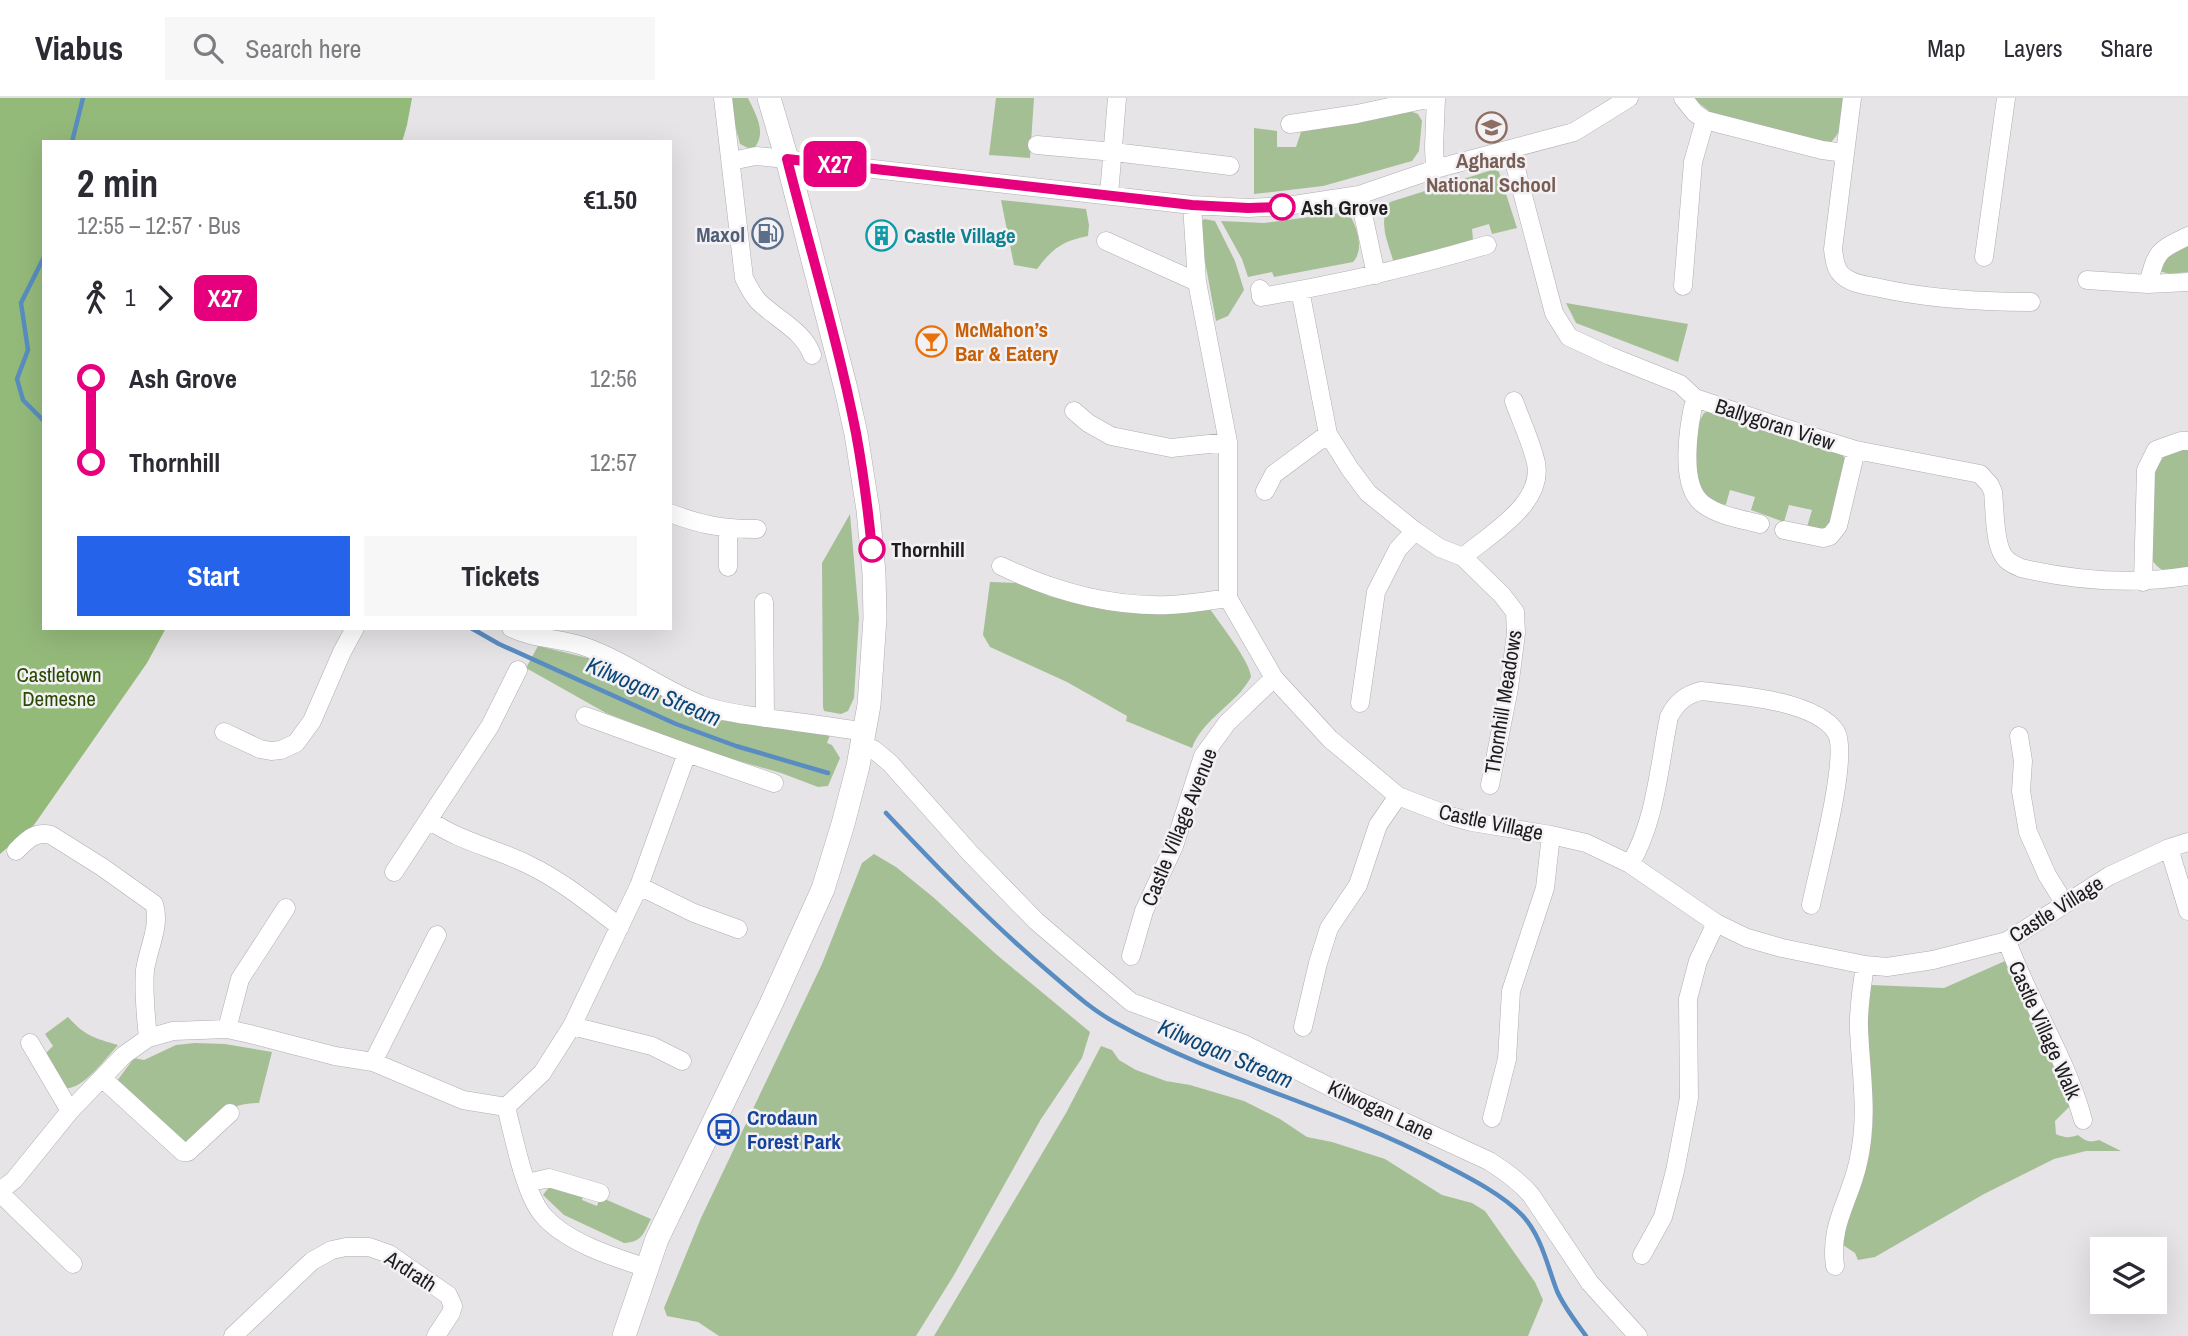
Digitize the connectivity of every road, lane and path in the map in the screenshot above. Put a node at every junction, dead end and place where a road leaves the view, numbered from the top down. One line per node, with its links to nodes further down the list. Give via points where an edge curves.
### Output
1 (723, 98): 16 (street)
2 (769, 98): 15 (main road)
3 (1117, 98): 13 (street)
4 (1434, 98): 10 (street); 18 (street)
5 (1629, 98): 12 (street, via 1574,132)
6 (1683, 98): 9 (street)
7 (1853, 98): 14 (street)
8 (2006, 98): 25 (street)
9 (1704, 120): 14 (street); 31 (street, via 1693,162)
10 (1290, 124)
11 (1037, 145): 13 (street)
12 (1511, 150): 18 (street); 36 (street, Ballygoran View, via 1554,313 1569,337 1680,384)
13 (1114, 152): 17 (street); 19 (street)
14 (1845, 153): 34 (street, via 1833,249 1840,274 1907,294)
15 (787, 159): 16 (street, via 756,156); 19 (street); 67 (main road, via 846,388 868,510 875,618)
16 (731, 161): 35 (street, via 744,278 759,301 808,343)
17 (1230, 166)
18 (1435, 169): 20 (street)
19 (1109, 195): 21 (street)
20 (1359, 195): 21 (street, via 1287,206); 26 (street)
21 (1192, 205): 28 (street, Castle Village)
22 (2188, 236): 30 (street, via 2162,248 2154,258)
23 (1106, 242): 28 (street)
24 (1487, 245): 26 (street)
25 (1984, 257)
26 (1376, 275): 33 (street)
27 (2087, 280): 30 (street)
28 (1198, 282): 41 (street, Castle Village)
29 (2188, 282): 30 (street)
30 (2148, 284)
31 (1684, 286)
32 (1260, 289): 33 (street, via 1261,297)
33 (1300, 290): 39 (street, Thornhill Meadows)
34 (2031, 302)
35 (812, 355)
36 (1695, 398): 42 (street, Ballygoran View); 45 (street, Ballygoran View, via 1688,433 1691,486 1701,503)
37 (1514, 401): 50 (street, via 1536,463 1534,489 1521,508)
38 (1074, 411): 41 (street, via 1111,436 1171,448)
39 (1328, 434): 43 (street, via 1275,474); 49 (street, Thornhill Meadows, via 1368,493)
40 (2188, 440): 54 (street, via 2156,450 2146,470)
41 (1228, 442): 55 (street, Castle Village)
42 (1856, 450): 48 (street, Ballygoran View, via 1838,526 1830,536); 54 (street, Ballygoran View, via 1980,474 1993,492 1999,547 2009,562 2021,568)
43 (1265, 491)
44 (672, 514): 47 (street)
45 (1760, 524)
46 (757, 528): 47 (street)
47 (729, 529): 52 (street)
48 (1784, 530)
49 (1415, 531): 50 (street, Thornhill Meadows); 62 (street, via 1398,549 1376,592)
50 (1463, 557): 70 (street, Thornhill Meadows, via 1502,595 1517,618)
51 (1001, 566): 55 (street, via 1056,589 1130,603 1167,605)
52 (727, 567)
53 (2188, 576): 54 (street, Ballygoran View)
54 (2143, 582)
55 (1228, 598): 61 (street, Castle Village)
56 (764, 602): 64 (street)
57 (354, 630): 65 (street, via 302,738 271,751)
58 (516, 630): 59 (street)
59 (553, 634): 64 (street, via 626,664 702,705)
60 (518, 670): 72 (street, via 490,726)
61 (1274, 678): 71 (street, Castle Village, via 1330,739); 89 (street, Castle Village Avenue, via 1227,723 1203,757)
62 (1360, 703)
63 (585, 716): 68 (street)
64 (765, 718): 67 (street)
65 (236, 733)
66 (2019, 736): 80 (street, via 2028,832)
67 (864, 739): 110 (main road, via 823,889); 114 (street, Kilwogan Lane, via 1036,921 1131,1002 1244,1044 1489,1161 1521,1184 1590,1283)
68 (687, 753): 69 (street); 79 (street)
69 (774, 783)
70 (1490, 785)
71 (1398, 796): 73 (street, Castle Village, via 1472,822); 92 (street, via 1378,825 1358,886 1329,928)
72 (429, 820): 78 (street); 85 (street, via 550,875)
73 (1551, 835): 77 (street, Castle Village, via 1586,844); 102 (street, via 1545,888 1511,991 1507,1059)
74 (2188, 842): 75 (street, Castle Village)
75 (2169, 848): 80 (street, Castle Village, via 2109,876); 83 (street)
76 (16, 850): 94 (street, via 31,836 51,835 155,904 144,986)
77 (1630, 864): 81 (street, via 1647,824 1669,717 1682,699 1701,691 1783,704 1815,714 1840,740 1834,803); 84 (street, Castle Village)
78 (394, 872)
79 (639, 886): 85 (street); 86 (street, via 694,914)
80 (2065, 904): 88 (street, Castle Village)
81 (1811, 905)
82 (286, 908): 93 (street, via 240,979)
83 (2188, 911)
84 (1716, 923): 90 (street, Castle Village, via 1782,948); 107 (street, via 1698,961 1688,999 1689,1098 1675,1171 1664,1217)
85 (620, 927): 91 (street)
86 (738, 929)
87 (438, 935): 96 (street)
88 (2007, 941): 90 (street, Castle Village, via 1933,960 1887,967); 103 (street, Castle Village Walk, via 2069,1077)
89 (1131, 956)
90 (1865, 965): 109 (street, via 1859,1027 1865,1127 1858,1165 1834,1236)
91 (572, 1026): 97 (street, via 652,1046); 99 (street, via 542,1073)
92 (1303, 1027)
93 (227, 1029): 94 (street, via 173,1031); 96 (street)
94 (148, 1038): 98 (street)
95 (30, 1043): 100 (street)
96 (373, 1062): 99 (street, via 463,1100)
97 (682, 1062)
98 (102, 1078): 100 (street); 101 (street, via 183,1152)
99 (506, 1107): 104 (street)
100 (70, 1111): 105 (street)
101 (230, 1113)
102 (1492, 1118)
103 (2083, 1120)
104 (527, 1183): 106 (street, via 549,1178); 110 (street, via 541,1213 556,1229)
105 (0, 1192): 108 (street)
106 (600, 1193)
107 (1642, 1255)
108 (73, 1264)
109 (1835, 1266)
110 (647, 1268): 113 (main road)
111 (233, 1336): 112 (street, Ardrath, via 312,1261 332,1250 361,1246 389,1254 448,1295 451,1313)
112 (436, 1336)
113 (624, 1336)
114 (1638, 1336)

